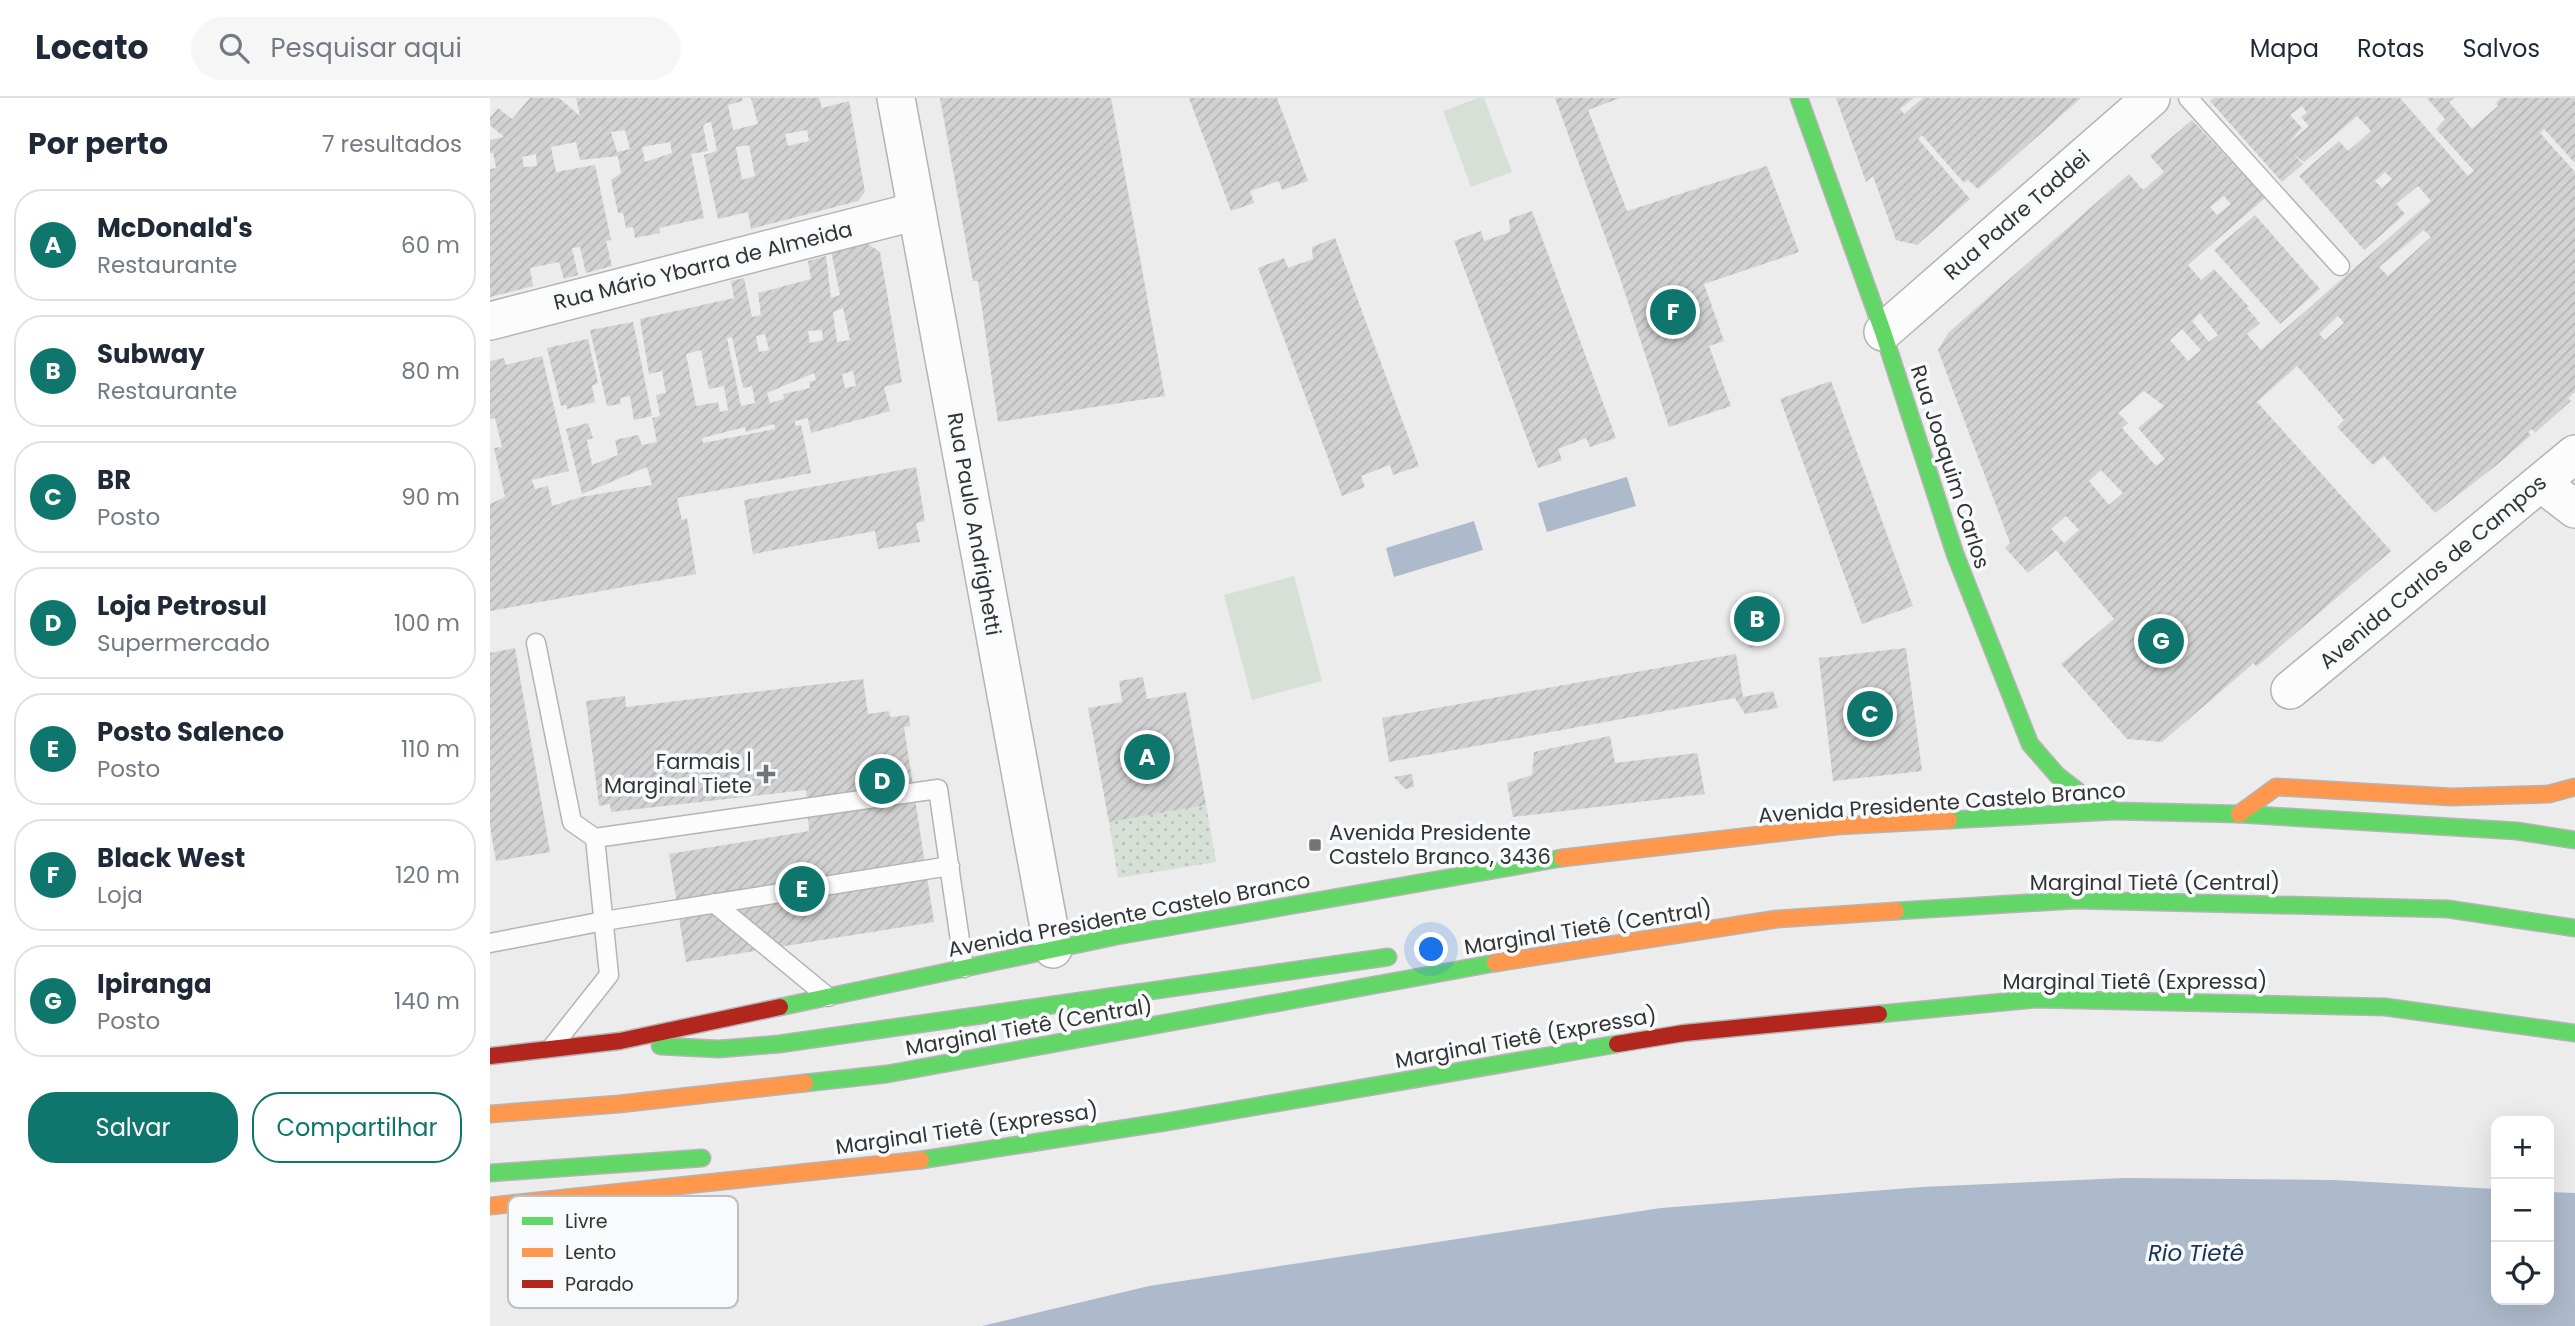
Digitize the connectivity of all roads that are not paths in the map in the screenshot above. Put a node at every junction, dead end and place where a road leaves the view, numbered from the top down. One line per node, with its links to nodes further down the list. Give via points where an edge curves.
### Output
1 (896, 98): 5 (street, Rua Paulo Andrighetti)
2 (1798, 98): 8 (main road, Rua Joaquim Carlos)
3 (2151, 98): 8 (street, Rua Padre Taddei)
4 (2188, 98): 6 (lane)
5 (917, 211): 7 (street, Rua Mário Ybarra de Almeida); 24 (street, Rua Paulo Andrighetti)
6 (2340, 266)
7 (490, 321)
8 (1883, 332): 15 (main road, Rua Joaquim Carlos, via 1955,554 2030,744 2057,775)
9 (2575, 454): 10 (street, Avenida Carlos de Campos)
10 (2541, 483): 11 (street); 13 (street, Avenida Carlos de Campos)
11 (2575, 509)
12 (536, 643): 17 (lane, via 572,822)
13 (2290, 690)
14 (2575, 787): 16 (main road, via 2549,794 2452,797 2276,787)
15 (2115, 811): 16 (main road, Avenida Presidente Castelo Branco); 24 (main road, Avenida Presidente Castelo Branco, via 1837,826 1587,854)
16 (2239, 814): 18 (main road, Avenida Presidente Castelo Branco, via 2517,831)
17 (595, 838): 19 (lane, via 938,789); 21 (lane)
18 (2575, 840)
19 (950, 866): 20 (lane); 28 (lane)
20 (714, 903): 21 (lane); 29 (lane)
21 (604, 921): 23 (lane); 32 (lane, via 609,975)
22 (2575, 929): 27 (main road, Marginal Tietê (Central), via 2448,909 2076,900 1777,919)
23 (490, 943)
24 (1054, 949): 28 (main road, Avenida Presidente Castelo Branco)
25 (1405, 954): 31 (main road, via 742,1048 690,1050)
26 (1457, 954): 27 (main road)
27 (1505, 961): 34 (main road, Marginal Tietê (Central), via 887,1074)
28 (964, 968): 29 (main road, Avenida Presidente Castelo Branco)
29 (828, 997): 31 (main road, Avenida Presidente Castelo Branco)
30 (2575, 1033): 37 (main road, Marginal Tietê (Expressa), via 2385,1007 2035,999 1684,1033)
31 (620, 1041): 32 (main road, Avenida Presidente Castelo Branco)
32 (551, 1049): 33 (main road, Avenida Presidente Castelo Branco)
33 (490, 1056)
34 (490, 1114)
35 (839, 1151): 37 (main road)
36 (720, 1157): 38 (main road)
37 (902, 1163): 39 (main road, Marginal Tietê (Expressa))
38 (490, 1173)
39 (586, 1196)
40 (508, 1204): 41 (main road, Marginal Tietê (Expressa))
41 (490, 1206)

